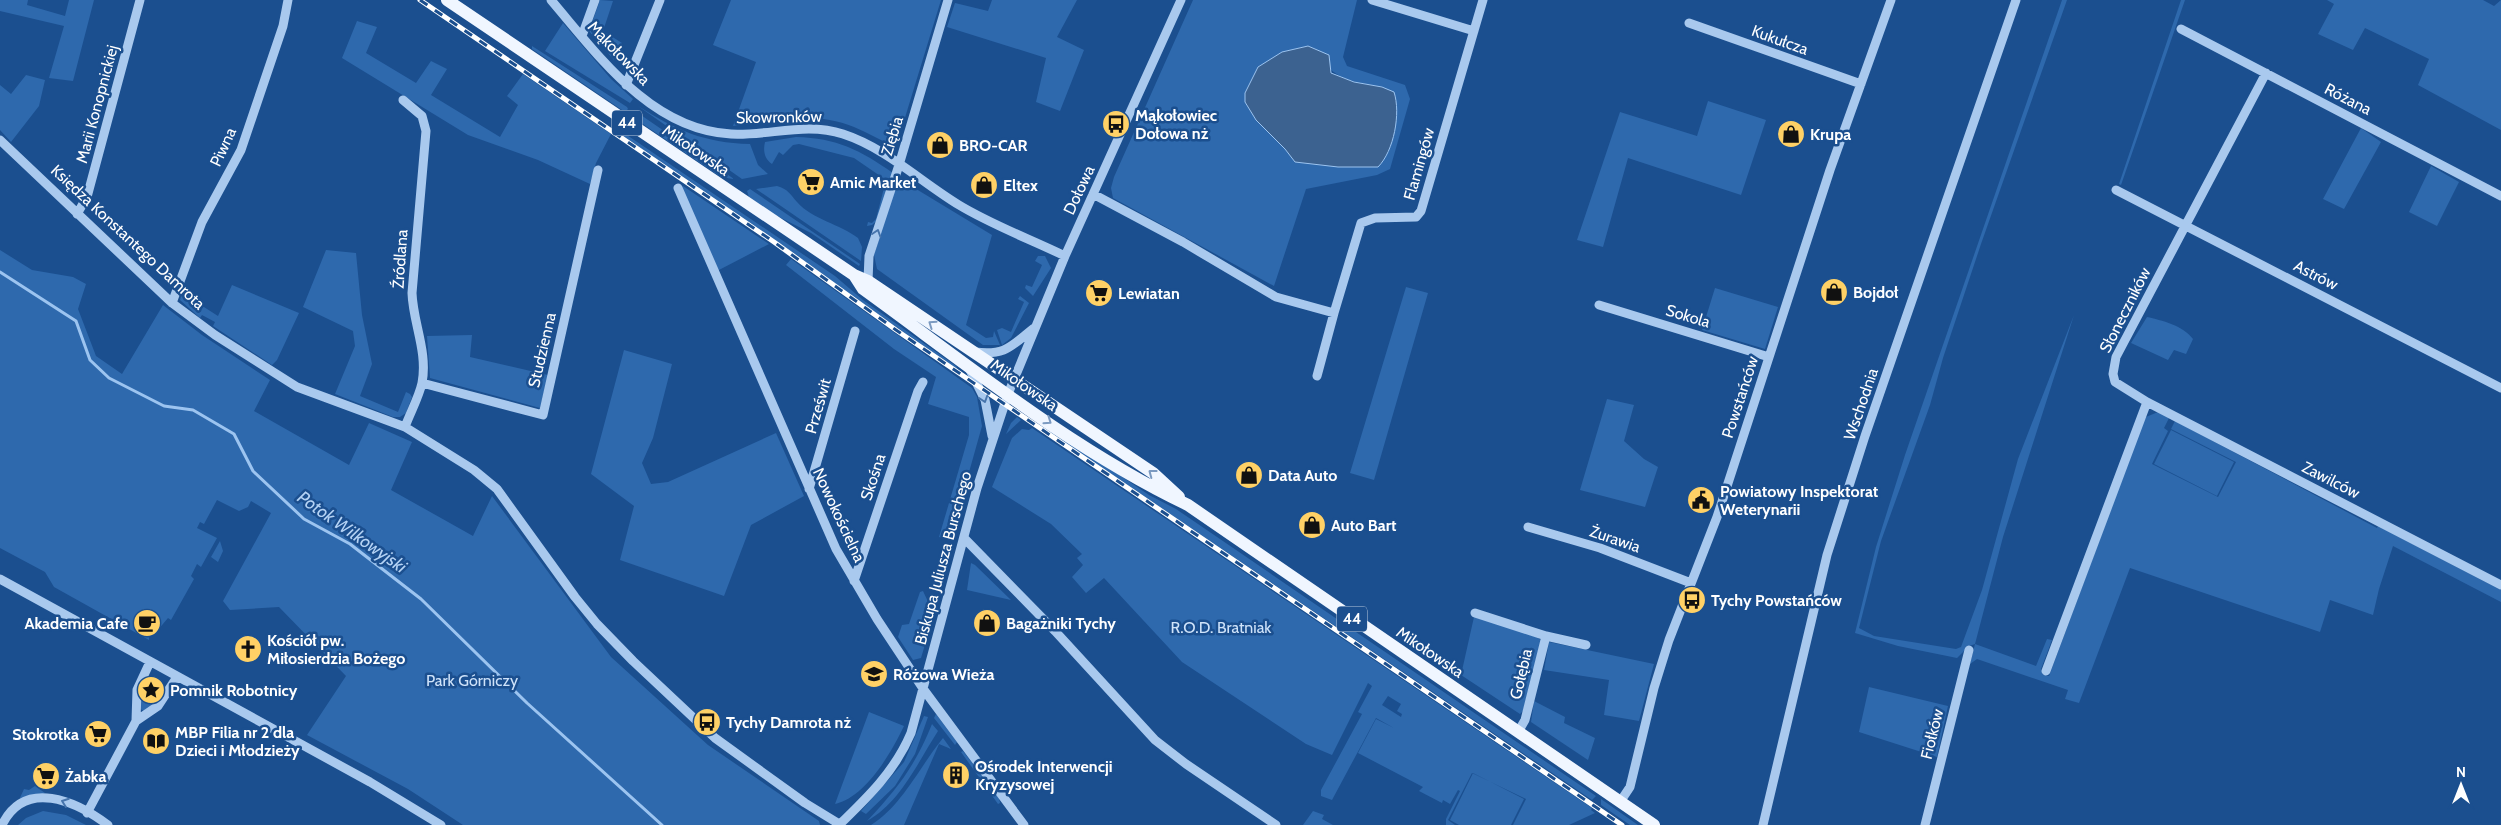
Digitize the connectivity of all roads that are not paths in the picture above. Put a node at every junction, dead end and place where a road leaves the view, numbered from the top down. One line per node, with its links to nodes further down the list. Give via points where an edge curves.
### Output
1 (140, 0): 29 (street, Marii Konopnickiej, via 87,197)
2 (288, 0): 34 (street, Piwna, via 283,26 241,150 202,222)
3 (447, 0): 32 (main road, Mikołowska / 44)
4 (551, 0): 16 (street, Mąkołowska)
5 (595, 0): 16 (street)
6 (660, 0): 19 (street)
7 (948, 0): 23 (street, Ziębia)
8 (1181, 0): 27 (street, Dołowa)
9 (1372, 0): 15 (street)
10 (1484, 0): 15 (street, Flamingów)
11 (1891, 0): 18 (street, Powstańców)
12 (2016, 0): 79 (street, Wschodnia, via 1827,555)
13 (1689, 23): 18 (street, Kukułcza)
14 (2181, 29): 17 (street, Różana)
15 (1474, 31): 36 (street, Flamingów, via 1421,211 1416,217 1376,218 1361,223)
16 (582, 36): 19 (street, Mąkołowska)
17 (2266, 73): 28 (street, Różana); 30 (street, Słoneczników)
18 (1861, 84): 40 (street, Powstańców)
19 (626, 85): 21 (street, Mąkołowska)
20 (403, 100): 45 (street, Źródlana, via 422,116 426,131 412,293 422,350)
21 (648, 102): 23 (street, Skowronków, via 689,123 730,134 800,128 842,134 867,144)
22 (0, 140): 29 (street, Księdza Konstantego Damrota)
23 (899, 165): 31 (street, Skowronków, via 972,212); 33 (street, Ziębia, one-way to 23, via 869,256)
24 (598, 170): 45 (street, Studzienna, via 543,415)
25 (678, 188): 51 (street, Nowokościelna)
26 (2116, 190): 30 (street, Astrów)
27 (1093, 194): 31 (street, Dołowa); 36 (street, via 1276,297)
28 (2501, 196)
29 (78, 214): 34 (street, Księdza Konstantego Damrota)
30 (2186, 225): 46 (street, Astrów); 48 (street, Słoneczników, via 2113,366 2115,382)
31 (1065, 256): 37 (street, Dołowa)
32 (854, 275): 33 (main road, Mikołowska / 44); 41 (main road, Mikołowska / 44, via 863,289)
33 (868, 281): 39 (main road, Mikołowska / 44, one-way to 33)
34 (172, 303): 49 (street, Księdza Konstantego Damrota, via 215,335 297,387)
35 (1599, 304): 40 (street, Sokola)
36 (1334, 313): 42 (street, Flamingów)
37 (1036, 326): 39 (street, via 1004,351 993,354); 43 (street, Dołowa)
38 (855, 332): 51 (street, Prześwit)
39 (972, 352): 43 (main road, Mikołowska / 44)
40 (1769, 357): 57 (street, Powstańców, via 1735,464)
41 (966, 364): 47 (main road, Mikołowska / 44); 50 (street, one-way to 50, via 985,400)
42 (1317, 376)
43 (1013, 380): 47 (street, Dołowa); 52 (main road, Mikołowska / 44, one-way to 43, via 1153,473)
44 (923, 382): 56 (street, Skośna)
45 (422, 384): 49 (street, Źródlana)
46 (2501, 388)
47 (1008, 394): 50 (street, Biskupa Juliusza Burschego); 52 (main road, Mikołowska / 44, one-way to 52, via 1119,469)
48 (2147, 402): 58 (street, Zawilców); 64 (street)
49 (405, 427): 75 (street, Księdza Konstantego Damrota, via 467,465 497,489 597,624 715,738)
50 (992, 438): 54 (street, Biskupa Juliusza Burschego)
51 (809, 489): 56 (street, Nowokościelna)
52 (1188, 506): 68 (main road, Mikołowska / 44)
53 (1528, 527): 57 (street, Żurawia, via 1600,548)
54 (964, 538): 66 (street, Biskupa Juliusza Burschego); 77 (street, via 1155,740)
55 (0, 579): 63 (street)
56 (854, 581): 66 (street, Nowokościelna)
57 (1691, 583): 69 (street, Powstańców, via 1654,688 1630,787)
58 (2501, 585)
59 (1475, 613): 60 (street, Gołębia)
60 (1546, 636): 61 (street); 68 (street, Gołębia, via 1525,720)
61 (1586, 645)
62 (1969, 650): 80 (street, Fiołków)
63 (150, 662): 65 (street); 67 (street, via 137,690)
64 (2046, 671)
65 (177, 677): 67 (street, via 158,706); 74 (street, via 370,782)
66 (924, 690): 75 (street, Biskupa Juliusza Burschego, via 911,733 897,762); 76 (street, Nowokościelna)
67 (136, 721): 71 (street)
68 (1518, 732): 69 (main road, Mikołowska / 44)
69 (1620, 802): 78 (main road, Mikołowska / 44)
70 (4, 811): 71 (street, one-way to 70, via 67,801 46,797 33,798); 72 (street)
71 (87, 813): 73 (street)
72 (2, 825)
73 (108, 825)
74 (441, 825)
75 (840, 825)
76 (1024, 825)
77 (1276, 825)
78 (1654, 825)
79 (1762, 825)
80 (1925, 825)

